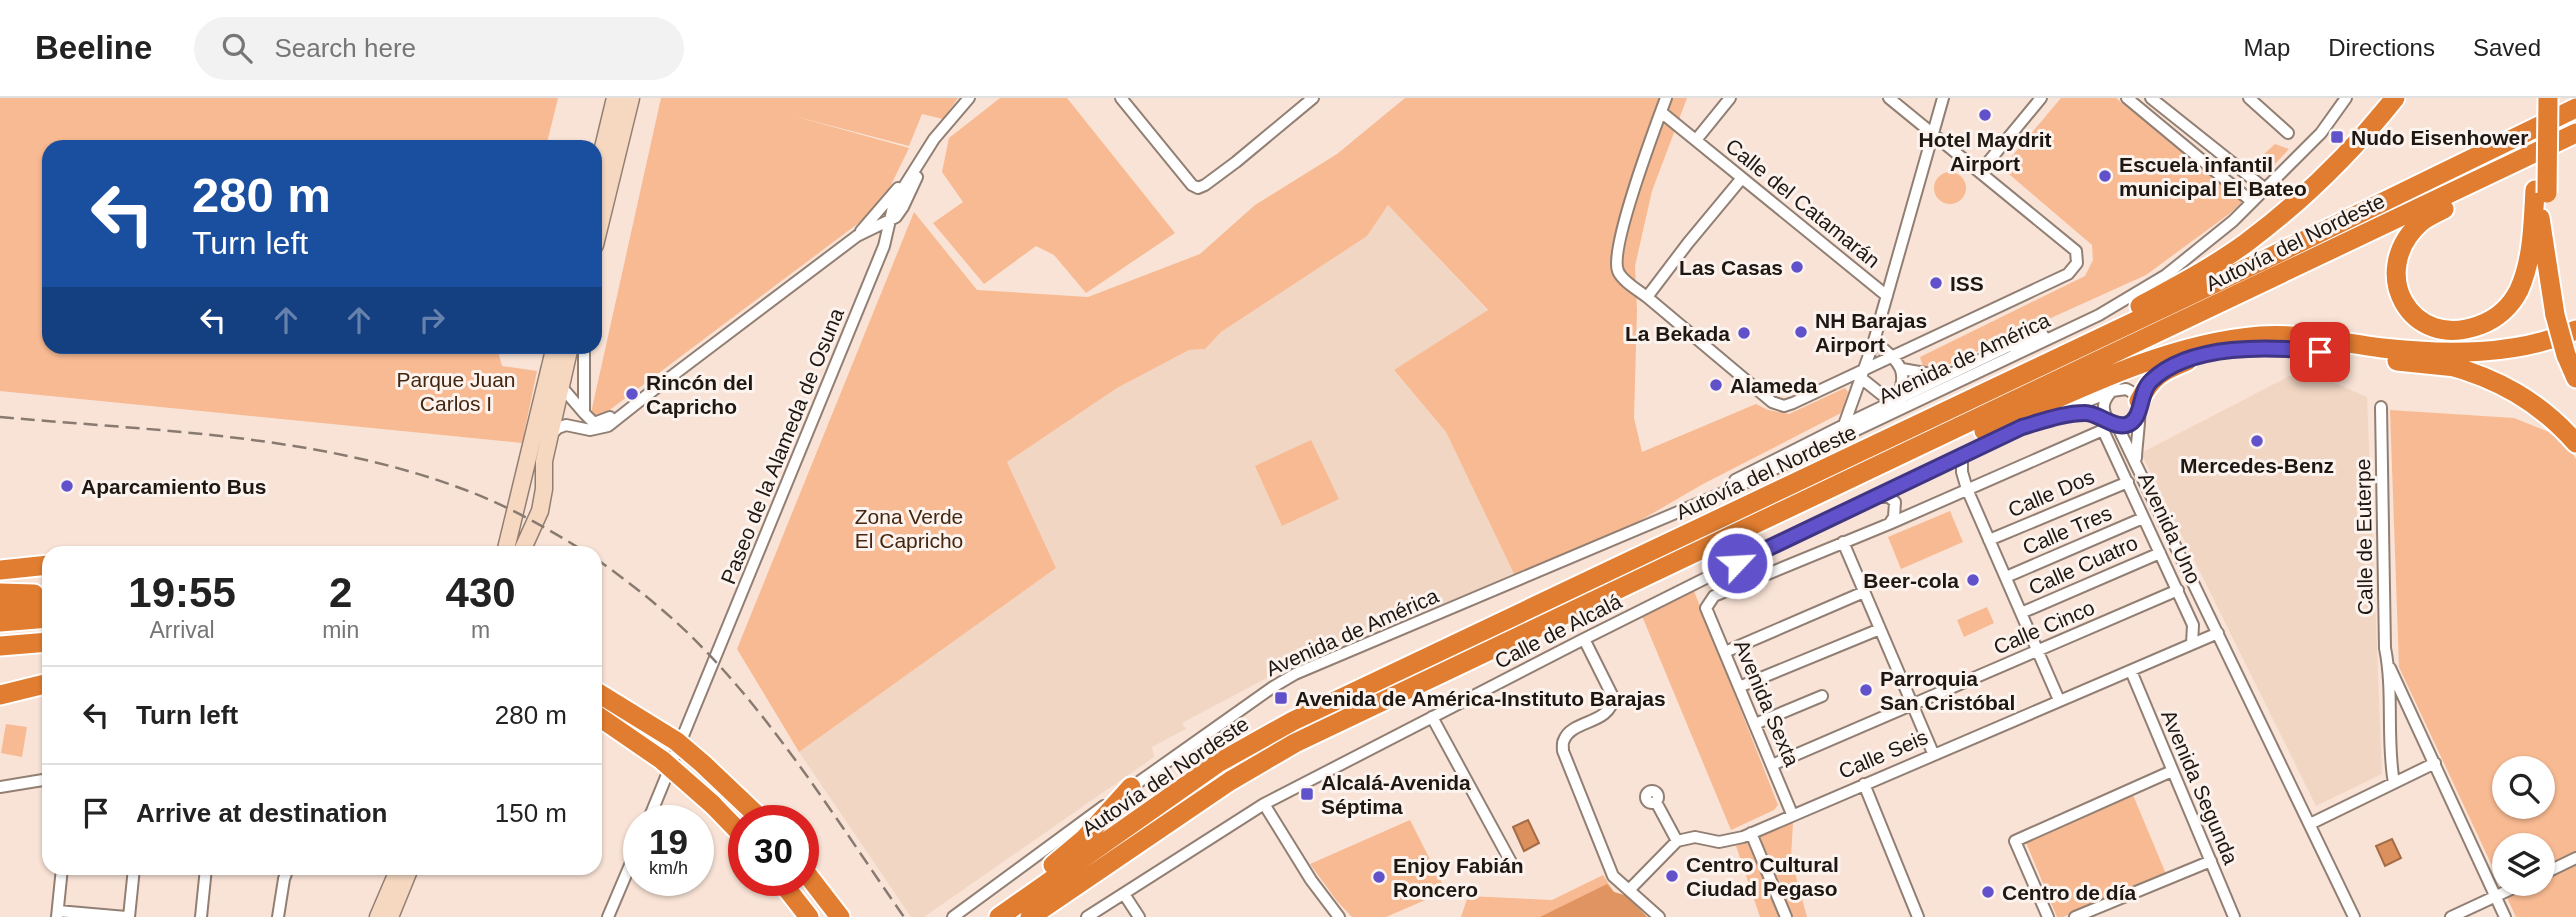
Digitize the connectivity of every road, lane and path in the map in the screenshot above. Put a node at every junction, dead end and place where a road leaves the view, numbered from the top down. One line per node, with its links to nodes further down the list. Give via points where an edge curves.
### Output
1 (615, 98): 25 (main road)
2 (631, 98): 33 (main road)
3 (969, 98): 26 (street, Paseo de la Alameda de Osuna)
4 (1121, 98): 5 (street, via 1198,188)
5 (1313, 98)
6 (1666, 98): 19 (street)
7 (1730, 98): 23 (street, Calle del Catamarán)
8 (1889, 98): 21 (street)
9 (1942, 98): 21 (street)
10 (2040, 98): 27 (street)
11 (2127, 98): 32 (street)
12 (2151, 98): 30 (street)
13 (2249, 98): 22 (street)
14 (2346, 98): 30 (street, Avenida de América, via 2321,133)
15 (2395, 98): 40 (highway, via 2367,133 2286,211 2244,244 2137,308)
16 (2535, 98): 31 (highway)
17 (2549, 98): 31 (highway, bridge)
18 (2576, 108): 40 (highway, Autovía del Nordeste)
19 (1661, 112): 23 (street, Calle del Catamarán); 36 (street, via 1630,204 1617,265 1618,272)
20 (2576, 132): 94 (highway, Autovía del Nordeste)
21 (1932, 133): 27 (street); 37 (street)
22 (2288, 134)
23 (1696, 140): 29 (street, Calle del Catamarán)
24 (2576, 145): 31 (highway, via 2423,221 2403,244 2397,260 2397,290 2406,307 2421,322 2453,331 2498,316 2519,289)
25 (602, 152)
26 (924, 154): 28 (street, Paseo de la Alameda de Osuna); 34 (street, via 904,207)
27 (1980, 172): 46 (street, via 2076,251 2077,262 2068,274)
28 (911, 175): 34 (street, Paseo de la Alameda de Osuna); 35 (street)
29 (1742, 178): 36 (street); 37 (street, Calle del Catamarán)
30 (2264, 188): 32 (street, Avenida de América)
31 (2541, 192): 51 (highway, bridge, via 2555,315)
32 (2251, 201): 38 (street, Avenida de América, via 2166,275)
33 (602, 216)
34 (891, 220): 35 (street); 131 (street, Paseo de la Alameda de Osuna)
35 (857, 236): 55 (street)
36 (1647, 296): 50 (street, via 1780,405)
37 (1887, 296): 41 (street)
38 (2099, 315): 49 (street, Avenida de América); 54 (street, Avenida de América)
39 (2576, 330): 42 (highway, via 2550,341 2503,349)
40 (2101, 338): 156 (highway, Autovía del Nordeste, via 1293,721 1218,763)
41 (1874, 341): 46 (street); 50 (street)
42 (2385, 348): 47 (highway); 94 (highway, via 2261,336 2181,351 1925,456 1543,635)
43 (553, 354): 56 (main road)
44 (568, 354): 53 (main road)
45 (584, 354): 60 (street)
46 (1894, 356): 48 (street); 50 (street)
47 (2456, 367): 58 (highway, via 2276,347 2236,349 2166,369 2149,382); 66 (highway, via 2510,388)
48 (1902, 369): 49 (street, via 1936,375); 57 (street)
49 (1963, 369): 57 (street, Avenida de América)
50 (1862, 374): 57 (street, via 1872,389); 62 (street)
51 (2576, 378)
52 (2118, 389): 58 (street, via 2132,392); 63 (street, via 2104,403); 64 (street, Calle de Alcalá)
53 (559, 391): 56 (street); 60 (street, via 566,392); 65 (main road)
54 (1936, 393): 57 (street); 61 (street, Avenida de América)
55 (648, 394): 60 (street, via 600,422 594,423); 65 (street, via 608,426 590,430 575,425 558,428)
56 (542, 400): 77 (main road)
57 (1897, 400): 61 (street); 62 (street, Avenida de América)
58 (2139, 407): 63 (street, via 2131,422); 68 (street)
59 (2381, 407): 103 (street, Calle de Euterpe)
60 (584, 413)
61 (1882, 418): 72 (street, Avenida de América)
62 (1844, 425): 72 (street, Avenida de América)
63 (2109, 425): 64 (street, Calle de Alcalá, via 2087,413); 68 (street); 69 (street, Avenida Uno); 70 (street)
64 (2022, 427): 67 (street, Calle de Alcalá)
65 (549, 436): 78 (main road, via 540,510)
66 (2576, 443)
67 (1962, 456): 70 (street); 71 (street, Calle de Alcalá)
68 (2136, 461): 93 (street)
69 (2127, 482): 73 (street, Avenida Uno); 75 (street, Calle Dos)
70 (1967, 489): 74 (street); 75 (street)
71 (1877, 496): 74 (street, via 1895,502); 95 (street, Calle de Alcalá)
72 (1693, 505): 126 (street, Avenida de América, via 1295,674)
73 (2143, 519): 79 (street, Avenida Uno); 82 (street, Calle Tres)
74 (1889, 524): 76 (street)
75 (1989, 540): 82 (street)
76 (1843, 541): 84 (street); 100 (street, Avenida Sexta, via 1714,596 1706,608)
77 (507, 546)
78 (524, 546)
79 (2160, 553): 83 (street, Avenida Uno); 89 (street, Calle Cuatro)
80 (42, 566): 81 (highway)
81 (0, 570)
82 (2006, 577): 89 (street)
83 (2178, 590): 97 (street, Avenida Uno, via 2193,625); 99 (street, Calle Cinco)
84 (1864, 592): 92 (street); 100 (street)
85 (0, 593): 86 (highway)
86 (42, 595)
87 (42, 601): 88 (highway)
88 (0, 609)
89 (2021, 613): 99 (street)
90 (42, 619): 91 (highway)
91 (0, 622)
92 (1880, 628): 106 (street); 112 (street)
93 (2218, 633): 97 (street, Calle Seis); 135 (street)
94 (1517, 637): 166 (highway, Autovía del Nordeste, via 1252,768)
95 (1584, 639): 115 (street, Calle de Alcalá); 149 (street, via 1613,705 1569,733 1563,751 1613,876)
96 (42, 643): 98 (highway)
97 (2192, 644): 104 (street, Calle Seis)
98 (0, 646)
99 (2037, 651): 111 (street); 112 (street, Calle Cinco)
100 (1725, 652): 106 (street, Avenida Sexta)
101 (42, 655): 102 (highway)
102 (0, 657)
103 (2388, 666): 113 (street, Calle de Euterpe); 114 (street, Calle de Euterpe)
104 (2131, 671): 111 (street, Calle Seis); 122 (street, Avenida Segunda)
105 (42, 685): 110 (highway)
106 (1740, 687): 117 (street, Avenida Sexta)
107 (602, 695): 132 (highway, bridge, via 676,741)
108 (42, 696): 110 (highway)
109 (1822, 696): 117 (street)
110 (0, 698)
111 (2059, 700): 119 (street, Calle Seis)
112 (1913, 704): 119 (street); 121 (street, Calle Cinco)
113 (2409, 708): 114 (street); 120 (street, Calle de Euterpe)
114 (2389, 713): 124 (street, Calle de Euterpe)
115 (1432, 717): 130 (street, Calle de Alcalá); 140 (street)
116 (602, 720): 129 (highway, bridge, via 662,760)
117 (1755, 724): 121 (street, Avenida Sexta)
118 (602, 730): 129 (highway, bridge)
119 (1933, 753): 125 (street, Calle Seis)
120 (2435, 763): 124 (street); 150 (street, Calle de Euterpe)
121 (1772, 765): 133 (street, Avenida Sexta)
122 (2172, 771): 139 (street, Avenida Segunda); 173 (street, via 2015,841)
123 (42, 780): 127 (street)
124 (2393, 783): 135 (street)
125 (1864, 784): 133 (street, Calle Seis); 172 (street)
126 (1131, 787): 156 (highway, via 1084,839); 165 (street, Avenida de América)
127 (0, 788)
128 (1656, 802): 137 (street)
129 (712, 804): 134 (highway)
130 (1264, 804): 152 (street, Calle de Alcalá); 169 (street)
131 (655, 805)
132 (747, 805)
133 (1792, 814): 136 (street, Calle Seis)
134 (728, 820)
135 (2310, 824): 176 (street)
136 (1751, 833): 137 (street, Calle Seis, via 1719,842 1695,837); 171 (street)
137 (1677, 841): 149 (street)
138 (2576, 858): 141 (street)
139 (2211, 861): 174 (street); 175 (street, Avenida Segunda)
140 (1512, 864)
141 (2555, 868)
142 (61, 875): 155 (street)
143 (133, 875): 157 (street)
144 (205, 875): 158 (street)
145 (285, 875): 159 (street)
146 (396, 875): 160 (main road)
147 (407, 875): 161 (main road)
148 (623, 882): 162 (street)
149 (1630, 889): 170 (street)
150 (2492, 889)
151 (819, 890): 164 (highway)
152 (1124, 894): 167 (street, Calle de Alcalá); 168 (street)
153 (793, 896): 163 (highway)
154 (2495, 896): 177 (street); 178 (street, Calle de Euterpe)
155 (57, 914): 157 (street)
156 (1004, 914)
157 (127, 917)
158 (201, 917)
159 (278, 917)
160 (378, 917)
161 (390, 917)
162 (608, 917)
163 (809, 917)
164 (840, 917)
165 (953, 917)
166 (1030, 917)
167 (1087, 917)
168 (1139, 917)
169 (1339, 917)
170 (1659, 917)
171 (1786, 917)
172 (1918, 917)
173 (2048, 917)
174 (2075, 917)
175 (2234, 917)
176 (2354, 917)
177 (2451, 917)
178 (2505, 917)

